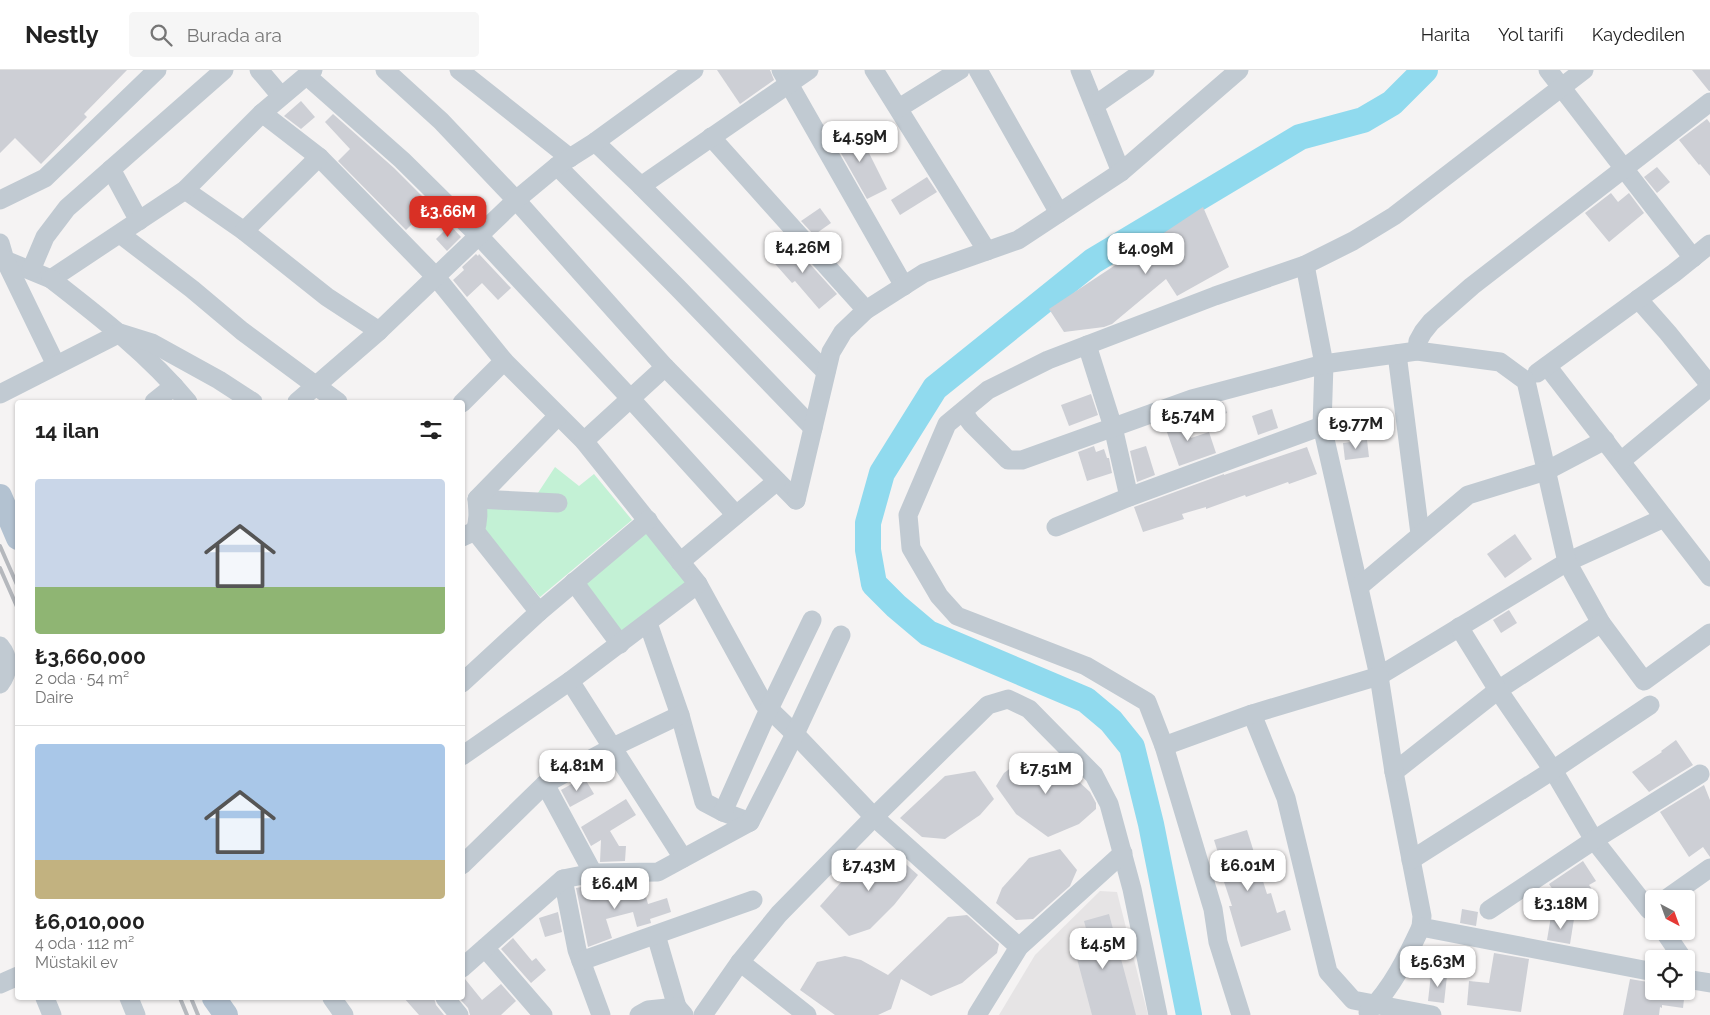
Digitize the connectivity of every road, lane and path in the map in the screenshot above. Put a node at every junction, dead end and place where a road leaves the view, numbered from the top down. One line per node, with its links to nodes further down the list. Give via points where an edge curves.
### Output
1 (158, 70): 33 (street, via 45,178)
2 (224, 70): 29 (street)
3 (259, 70): 19 (street)
4 (385, 70): 34 (street, via 441,121)
5 (459, 70): 27 (street)
6 (694, 70): 25 (street)
7 (809, 70): 17 (street)
8 (874, 70): 22 (street)
9 (960, 70): 22 (street)
10 (978, 70): 35 (street)
11 (1080, 70): 21 (street)
12 (1145, 70): 21 (street)
13 (1239, 70): 30 (street)
14 (1548, 70): 18 (street)
15 (1584, 70): 18 (street)
16 (310, 73): 19 (street); 39 (street)
17 (785, 77): 24 (street); 48 (street)
18 (1561, 87): 28 (street); 44 (street, via 1394,216)
19 (281, 96): 23 (street)
20 (1710, 102): 28 (street)
21 (1095, 106): 30 (street)
22 (899, 108): 42 (street)
23 (262, 113): 26 (street); 32 (street)
24 (711, 137): 31 (street); 50 (street)
25 (595, 142): 27 (street); 31 (street)
26 (319, 157): 37 (street); 46 (street)
27 (564, 162): 34 (street); 78 (street, via 678,288)
28 (1624, 168): 43 (street); 54 (street, via 1472,286 1423,332)
29 (111, 169): 36 (street); 45 (street, via 67,208 45,238)
30 (1121, 172): 35 (street)
31 (640, 186): 61 (street)
32 (185, 190): 36 (street); 37 (street)
33 (0, 200)
34 (516, 200): 39 (street); 60 (street)
35 (1059, 212): 42 (street, via 1018,240)
36 (139, 221): 38 (street)
37 (244, 231): 51 (street, via 327,297)
38 (120, 234): 47 (street); 64 (street)
39 (479, 236): 46 (street); 67 (street)
40 (1710, 244): 43 (street)
41 (3, 251): 45 (street); 58 (street)
42 (987, 251): 48 (street, via 924,273)
43 (1693, 258): 49 (street)
44 (1305, 265): 53 (street); 57 (street)
45 (31, 270): 47 (street)
46 (436, 277): 51 (street); 56 (street)
47 (51, 279): 52 (street)
48 (904, 286): 50 (street)
49 (1638, 299): 59 (street); 65 (street)
50 (866, 310): 61 (street, via 839,338)
51 (379, 331): 64 (street)
52 (120, 333): 58 (street); 63 (street); 70 (street, via 152,343)
53 (1087, 345): 74 (street, via 988,390); 77 (street)
54 (1417, 351): 55 (street); 62 (street, via 1500,362)
55 (1397, 354): 57 (street); 94 (street)
56 (504, 361): 73 (street); 75 (street)
57 (1324, 364): 76 (street); 77 (street, via 1192,399)
58 (56, 365): 66 (street)
59 (1548, 366): 62 (street); 79 (street)
60 (665, 367): 67 (street); 83 (street)
61 (826, 372): 78 (street)
62 (1526, 381): 82 (street)
63 (174, 386): 68 (street); 69 (street)
64 (317, 386): 71 (street); 72 (street)
65 (1710, 386): 81 (street)
66 (0, 394)
67 (630, 398): 80 (street); 88 (street)
68 (156, 400)
69 (186, 400)
70 (250, 400)
71 (300, 400)
72 (335, 400)
73 (464, 400)
74 (963, 412): 77 (street, via 1008,460 1022,460); 120 (street, via 948,424 908,515 911,548 939,596 957,616 1086,666 1147,702)
75 (558, 416): 80 (street); 86 (street)
76 (1322, 426): 85 (street); 100 (street)
77 (1113, 427): 85 (street)
78 (814, 428): 83 (street, via 796,500)
79 (1605, 440): 81 (street); 82 (street)
80 (584, 441): 90 (street)
81 (1621, 461): 89 (street)
82 (1546, 471): 94 (street, via 1468,495); 96 (street)
83 (778, 481): 88 (street)
84 (0, 496): 91 (main road)
85 (1129, 497): 92 (street)
86 (472, 499): 87 (street); 93 (street, via 478,524)
87 (558, 503)
88 (736, 515): 95 (street)
89 (1664, 518): 96 (street); 97 (street)
90 (648, 520): 95 (street); 98 (street)
91 (15, 526)
92 (1056, 527)
93 (469, 534): 101 (street)
94 (1420, 534): 100 (street)
95 (680, 562): 99 (street)
96 (1567, 562): 104 (street); 105 (street)
97 (1710, 577)
98 (574, 582): 101 (street); 108 (street)
99 (698, 584): 103 (street); 116 (street)
100 (1360, 586): 110 (street)
101 (539, 612): 111 (street)
102 (812, 620): 116 (street)
103 (648, 623): 108 (street); 118 (street)
104 (1601, 623): 106 (street, via 1644,680); 114 (street)
105 (1459, 627): 110 (street); 114 (street)
106 (1710, 633)
107 (841, 635): 119 (street)
108 (620, 644): 112 (street)
109 (0, 646): 113 (street, via 8,664)
110 (1379, 676): 117 (street); 124 (street)
111 (465, 680)
112 (570, 681): 121 (street); 122 (street)
113 (0, 684)
114 (1498, 690): 123 (street); 124 (street)
115 (1650, 705): 123 (street)
116 (769, 709): 119 (street); 127 (street)
117 (1252, 714): 120 (street); 158 (street, via 1286,798 1328,972 1353,1000)
118 (680, 715): 121 (street); 127 (street, via 704,802)
119 (795, 734): 128 (street); 129 (street)
120 (1164, 746): 173 (street)
121 (613, 747): 126 (street); 132 (street)
122 (465, 754)
123 (1553, 770): 130 (street); 133 (street)
124 (1394, 772): 133 (street)
125 (1700, 774): 130 (street)
126 (545, 784): 134 (street); 136 (street)
127 (722, 812): 129 (street)
128 (874, 817): 131 (street, via 988,705 1008,699 1029,709 1094,775 1109,804); 144 (street); 147 (street, via 780,914)
129 (750, 822): 132 (street)
130 (1594, 840): 140 (street); 141 (street)
131 (1123, 853): 144 (street); 172 (street)
132 (683, 858): 136 (street, via 658,872)
133 (1411, 860): 142 (street, via 1422,916)
134 (465, 861)
135 (1710, 868): 138 (street)
136 (593, 873): 137 (street)
137 (563, 879): 145 (street); 146 (street)
138 (1679, 890)
139 (752, 900): 143 (street)
140 (1645, 902)
141 (1489, 910)
142 (1421, 927): 149 (street); 158 (street, via 1403,965)
143 (656, 935): 146 (street); 159 (street)
144 (1019, 947): 171 (street)
145 (485, 948): 148 (street); 166 (street)
146 (581, 961): 167 (street)
147 (740, 962): 169 (street); 170 (street)
148 (465, 965)
149 (1645, 970)
150 (15, 977): 151 (street)
151 (0, 984)
152 (46, 1000): 160 (street)
153 (130, 1000): 161 (street)
154 (211, 1000): 162 (main road)
155 (215, 1000): 163 (main road)
156 (333, 1000): 164 (street)
157 (447, 1000): 165 (street)
158 (1370, 1010): 174 (street)
159 (681, 1011): 168 (street, via 648,1010)
160 (52, 1015)
161 (136, 1015)
162 (217, 1015)
163 (226, 1015)
164 (344, 1015)
165 (459, 1015)
166 (543, 1015)
167 (601, 1015)
168 (639, 1015)
169 (703, 1015)
170 (807, 1015)
171 (977, 1015)
172 (1158, 1015)
173 (1241, 1015)
174 (1432, 1015)

